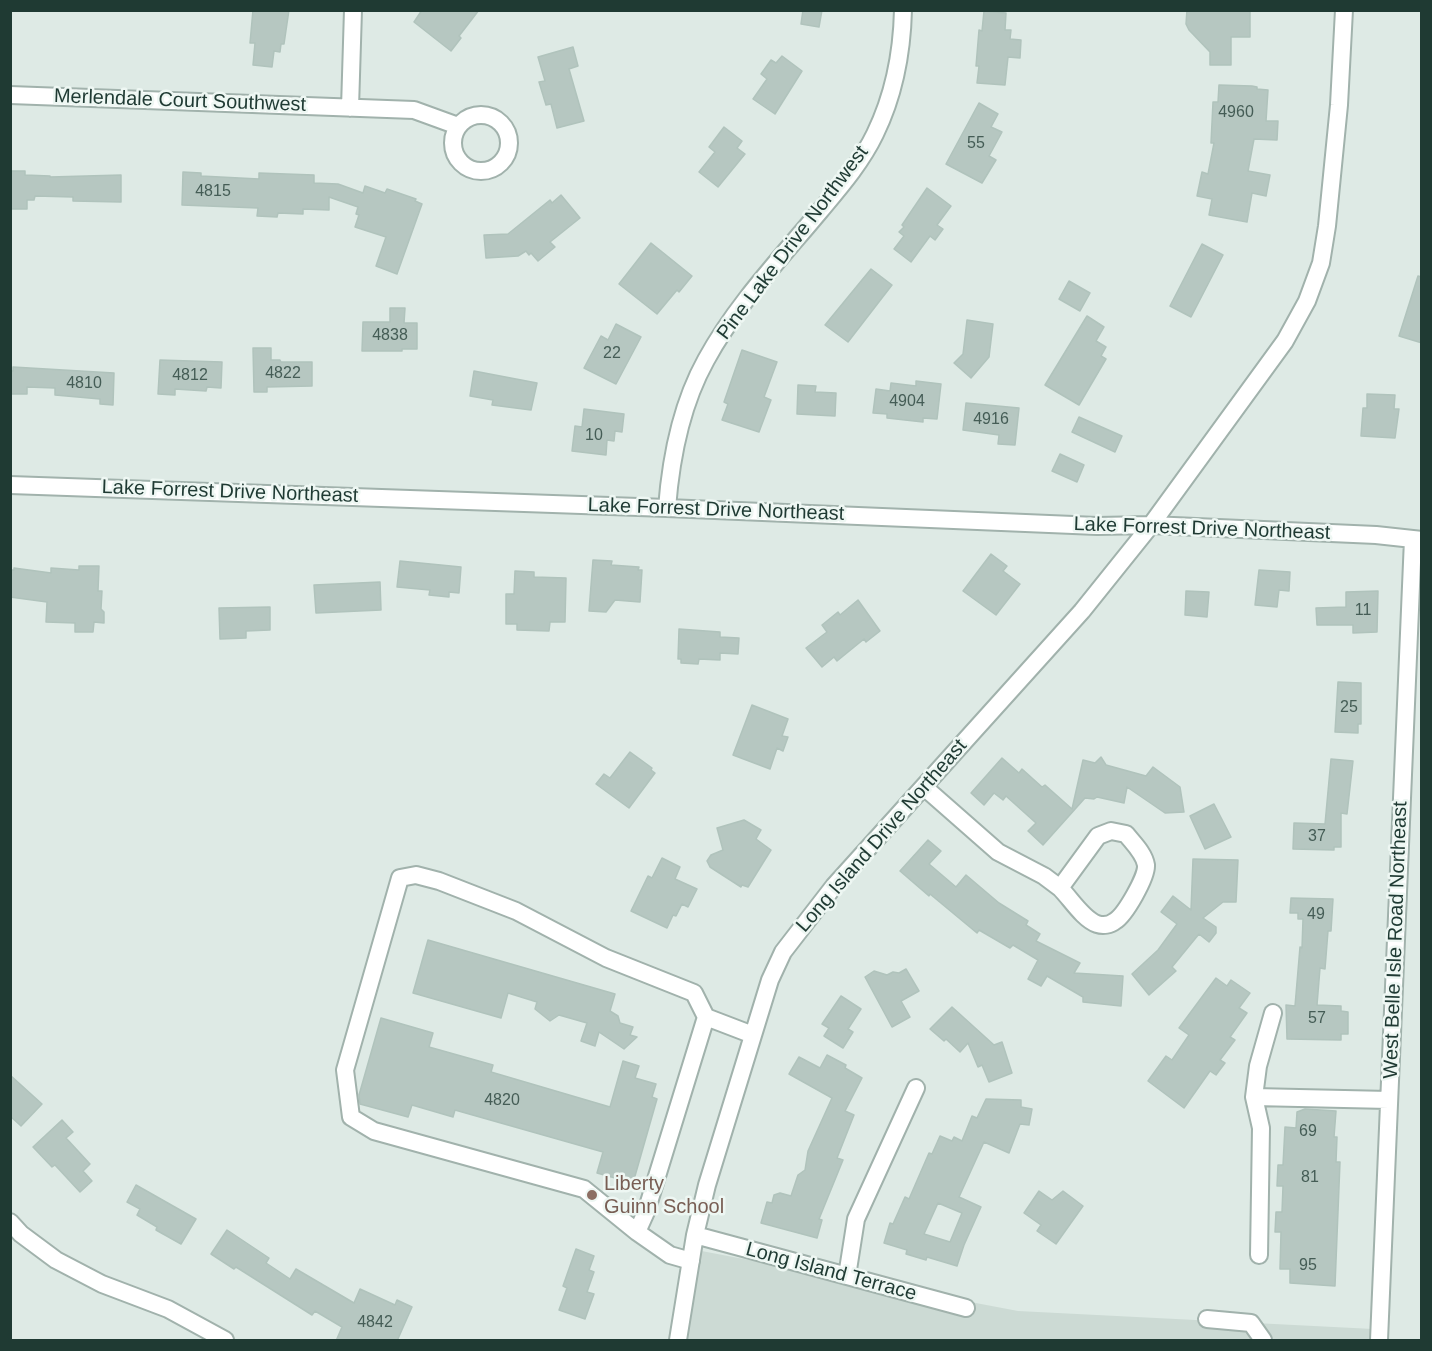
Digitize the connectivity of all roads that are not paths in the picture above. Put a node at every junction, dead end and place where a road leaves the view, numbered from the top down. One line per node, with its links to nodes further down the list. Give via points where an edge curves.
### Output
1 (353, 10): 5 (street)
2 (903, 10): 8 (street, Pine Lake Drive Northwest, via 892,91 875,134 853,171 737,312 706,360 677,434)
3 (1344, 10): 9 (street, Long Island Drive Northeast, via 1339,105 1321,263 1285,341)
4 (10, 95): 5 (street, Merlendale Court Southwest)
5 (350, 108): 6 (street, Merlendale Court Southwest, via 414,110)
6 (458, 126)
7 (10, 485): 8 (street, Lake Forrest Drive Northeast)
8 (667, 508): 9 (street, Lake Forrest Drive Northeast)
9 (1151, 525): 10 (street, Lake Forrest Drive Northeast); 11 (street, Long Island Drive Northeast, via 1082,611)
10 (1417, 540): 18 (street, West Belle Isle Road Northeast)
11 (924, 787): 12 (street, via 998,852); 15 (street, Long Island Drive Northeast, via 834,885 783,952)
12 (1060, 888): 12 (street, via 1098,836 1111,831 1126,834 1144,859 1143,879 1123,914 1109,924 1089,919)
13 (1273, 1013): 17 (street)
14 (706, 1017): 15 (street); 20 (street); 20 (street, via 694,993 606,958 516,912 439,881 416,875 400,878 345,1070 351,1117 374,1131 584,1189)
15 (753, 1035): 21 (street, Long Island Drive Northeast)
16 (916, 1088): 24 (street, via 856,1219)
17 (1254, 1097): 18 (street); 22 (street, via 1261,1128)
18 (1389, 1100): 30 (street, West Belle Isle Road Northeast)
19 (10, 1222): 27 (street, via 56,1260 102,1284 168,1309)
20 (637, 1232): 23 (street, via 670,1255)
21 (695, 1236): 23 (street, Long Island Drive Northeast); 24 (street, Long Island Terrace)
22 (1259, 1255)
23 (691, 1261): 28 (street, Long Island Drive Northeast)
24 (847, 1276): 25 (street, Long Island Terrace)
25 (966, 1308)
26 (1207, 1319): 29 (street, via 1251,1323)
27 (225, 1341)
28 (678, 1341)
29 (1263, 1341)
30 (1379, 1341)

